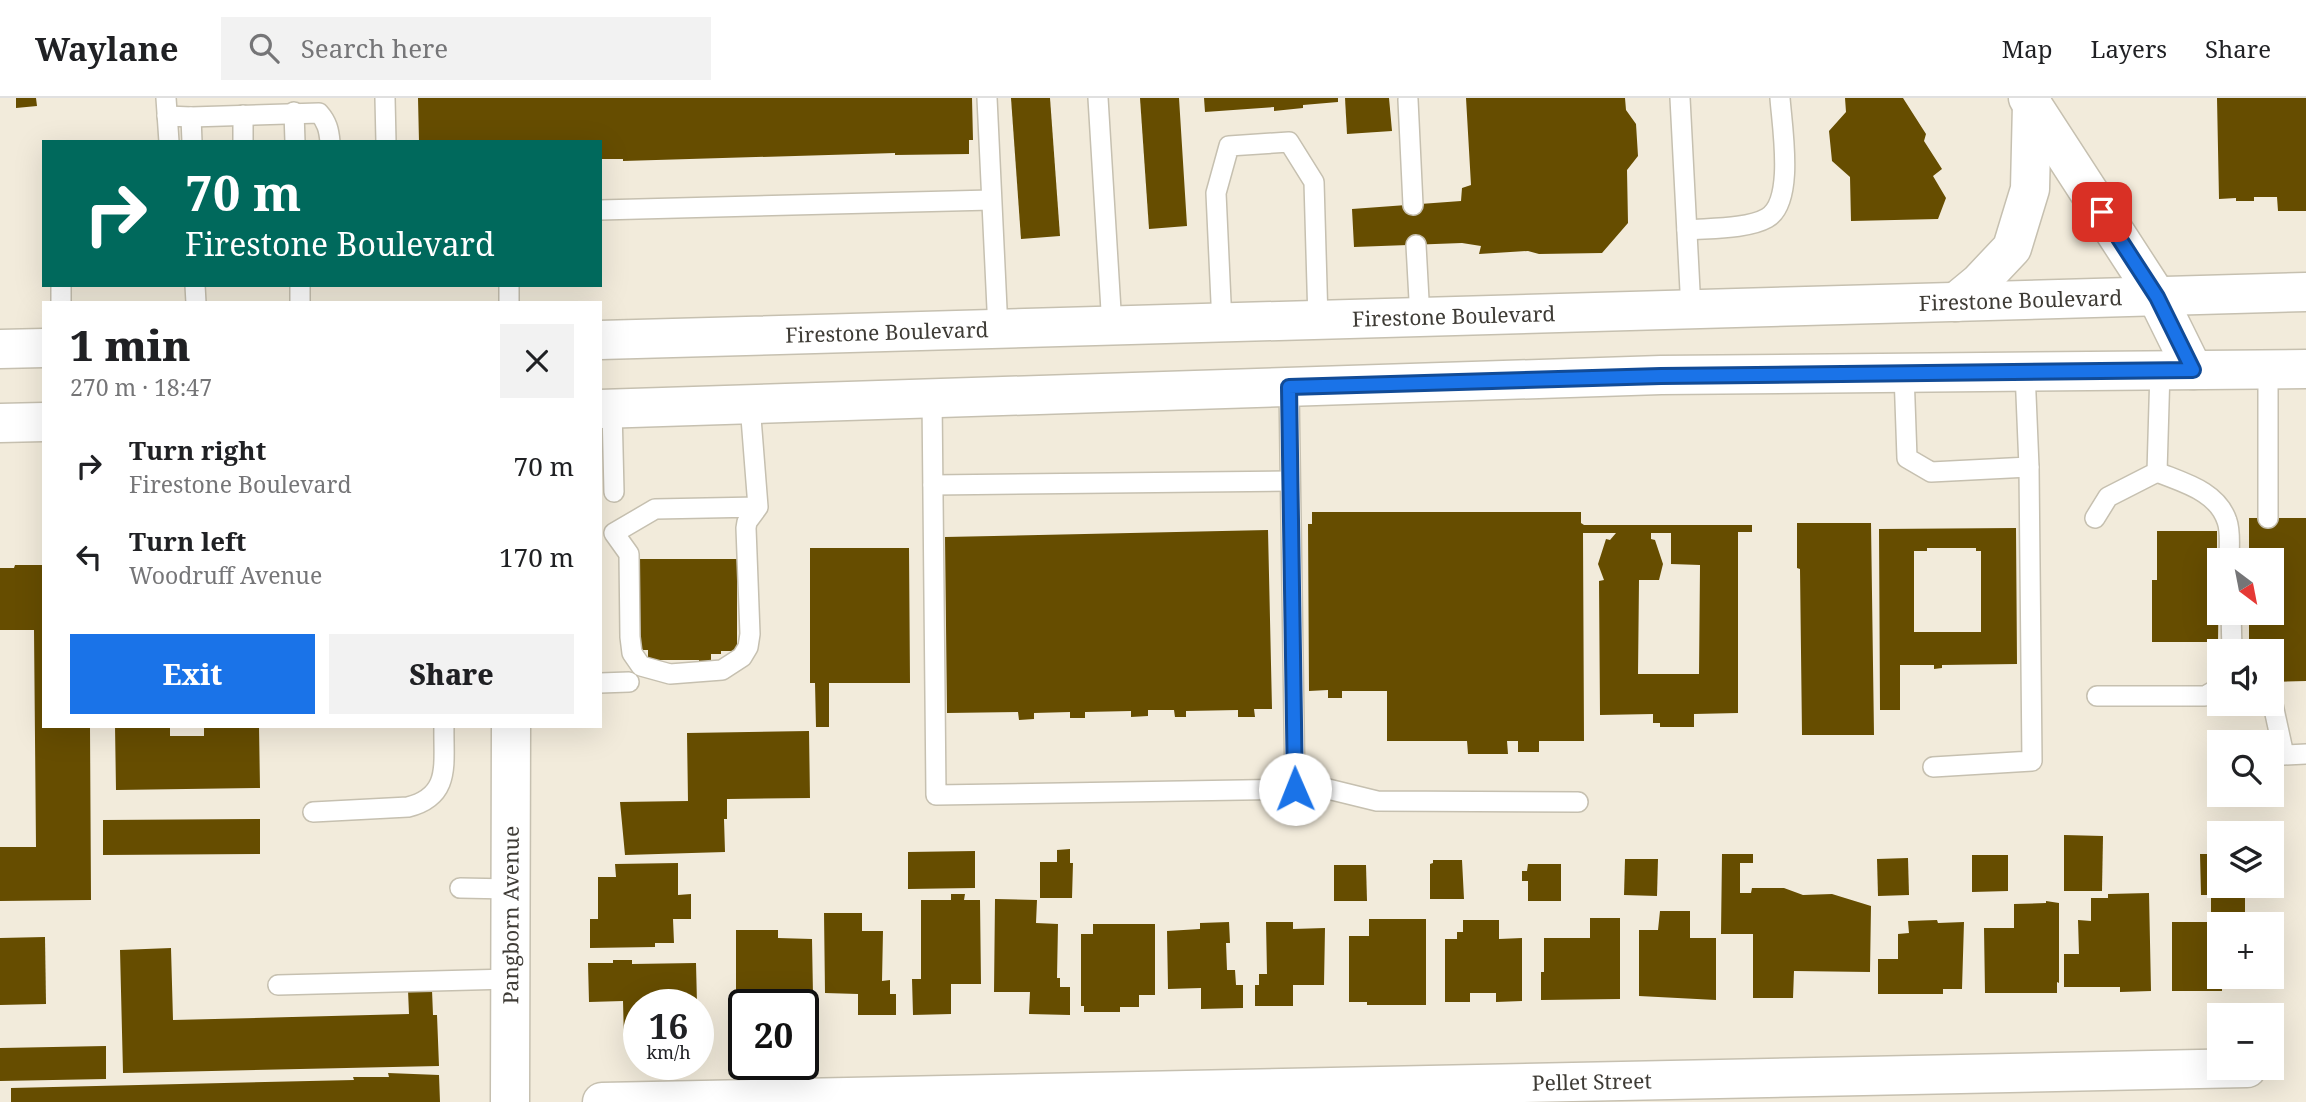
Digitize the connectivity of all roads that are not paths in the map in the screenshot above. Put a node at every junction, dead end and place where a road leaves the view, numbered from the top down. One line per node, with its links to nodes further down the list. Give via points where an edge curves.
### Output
1 (385, 98): 17 (lane)
2 (987, 98): 18 (lane)
3 (1098, 98): 30 (lane)
4 (1680, 98): 21 (lane)
5 (1780, 98): 21 (lane, via 1784,179 1777,211 1749,224)
6 (1408, 100): 19 (lane)
7 (2030, 101): 24 (main road); 25 (main road, via 2030,189 2012,248)
8 (166, 107): 11 (lane); 12 (lane)
9 (294, 112): 10 (lane); 15 (lane); 16 (lane, via 319,113)
10 (243, 115): 11 (lane); 14 (lane)
11 (191, 117): 13 (lane)
12 (169, 140)
13 (192, 140)
14 (243, 140)
15 (295, 140)
16 (330, 140)
17 (386, 140)
18 (991, 200): 20 (lane); 31 (lane)
19 (1413, 205)
20 (602, 210)
21 (1687, 230): 26 (lane)
22 (1416, 245): 27 (lane)
23 (2306, 292): 24 (main road, Firestone Boulevard)
24 (2157, 297): 25 (main road, Firestone Boulevard); 37 (main road)
25 (1956, 302): 26 (main road, Firestone Boulevard)
26 (1691, 310): 27 (main road, Firestone Boulevard)
27 (1420, 318): 28 (main road, Firestone Boulevard)
28 (1318, 321): 29 (main road, Firestone Boulevard); 29 (lane, via 1314,182 1289,142 1229,146 1216,193)
29 (1222, 324): 30 (main road, Firestone Boulevard)
30 (1112, 327): 31 (main road, Firestone Boulevard)
31 (998, 330): 32 (main road, Firestone Boulevard)
32 (602, 340)
33 (42, 348): 34 (main road)
34 (0, 349)
35 (2268, 369): 36 (main road); 37 (main road); 53 (lane)
36 (2306, 369)
37 (2176, 370): 38 (main road); 47 (lane)
38 (2025, 372): 39 (main road); 46 (lane)
39 (1904, 373): 40 (main road); 46 (lane, via 1907,458 1931,472)
40 (1289, 387): 41 (main road); 48 (lane)
41 (932, 398): 42 (main road); 49 (lane)
42 (750, 405): 43 (main road); 51 (lane)
43 (606, 409): 50 (lane)
44 (42, 422): 45 (main road)
45 (0, 423)
46 (2029, 467): 63 (lane, via 2032,761)
47 (2157, 472): 52 (lane, via 2108,497); 54 (lane, via 2200,489 2219,505 2228,523)
48 (1290, 481): 49 (lane); 64 (lane)
49 (933, 485): 64 (lane, via 936,795)
50 (614, 492)
51 (758, 507): 51 (lane, via 655,509 614,533 629,554 630,637 632,653 641,666 678,674 722,670 742,657 750,634 746,528)
52 (2095, 518)
53 (2268, 518)
54 (2229, 548)
55 (629, 682): 56 (lane)
56 (602, 683)
57 (2207, 695): 58 (lane)
58 (2097, 696)
59 (2275, 716): 62 (lane, via 2284,755)
60 (443, 728): 66 (lane, via 441,784 433,796 408,807)
61 (511, 728): 68 (main road, Pangborn Avenue)
62 (2306, 754)
63 (1933, 766)
64 (1295, 789): 65 (lane, via 1328,789 1377,801)
65 (1578, 802)
66 (313, 812)
67 (460, 888): 68 (lane)
68 (512, 889): 69 (main road, Pangborn Avenue)
69 (512, 979): 70 (lane); 75 (main road, Pangborn Avenue)
70 (278, 985)
71 (2207, 1071): 72 (main road, Pellet Street)
72 (2004, 1088): 73 (main road, Pellet Street)
73 (1547, 1093): 74 (main road, Pellet Street)
74 (1085, 1097): 76 (main road, Pellet Street)
75 (510, 1102)
76 (602, 1102)

